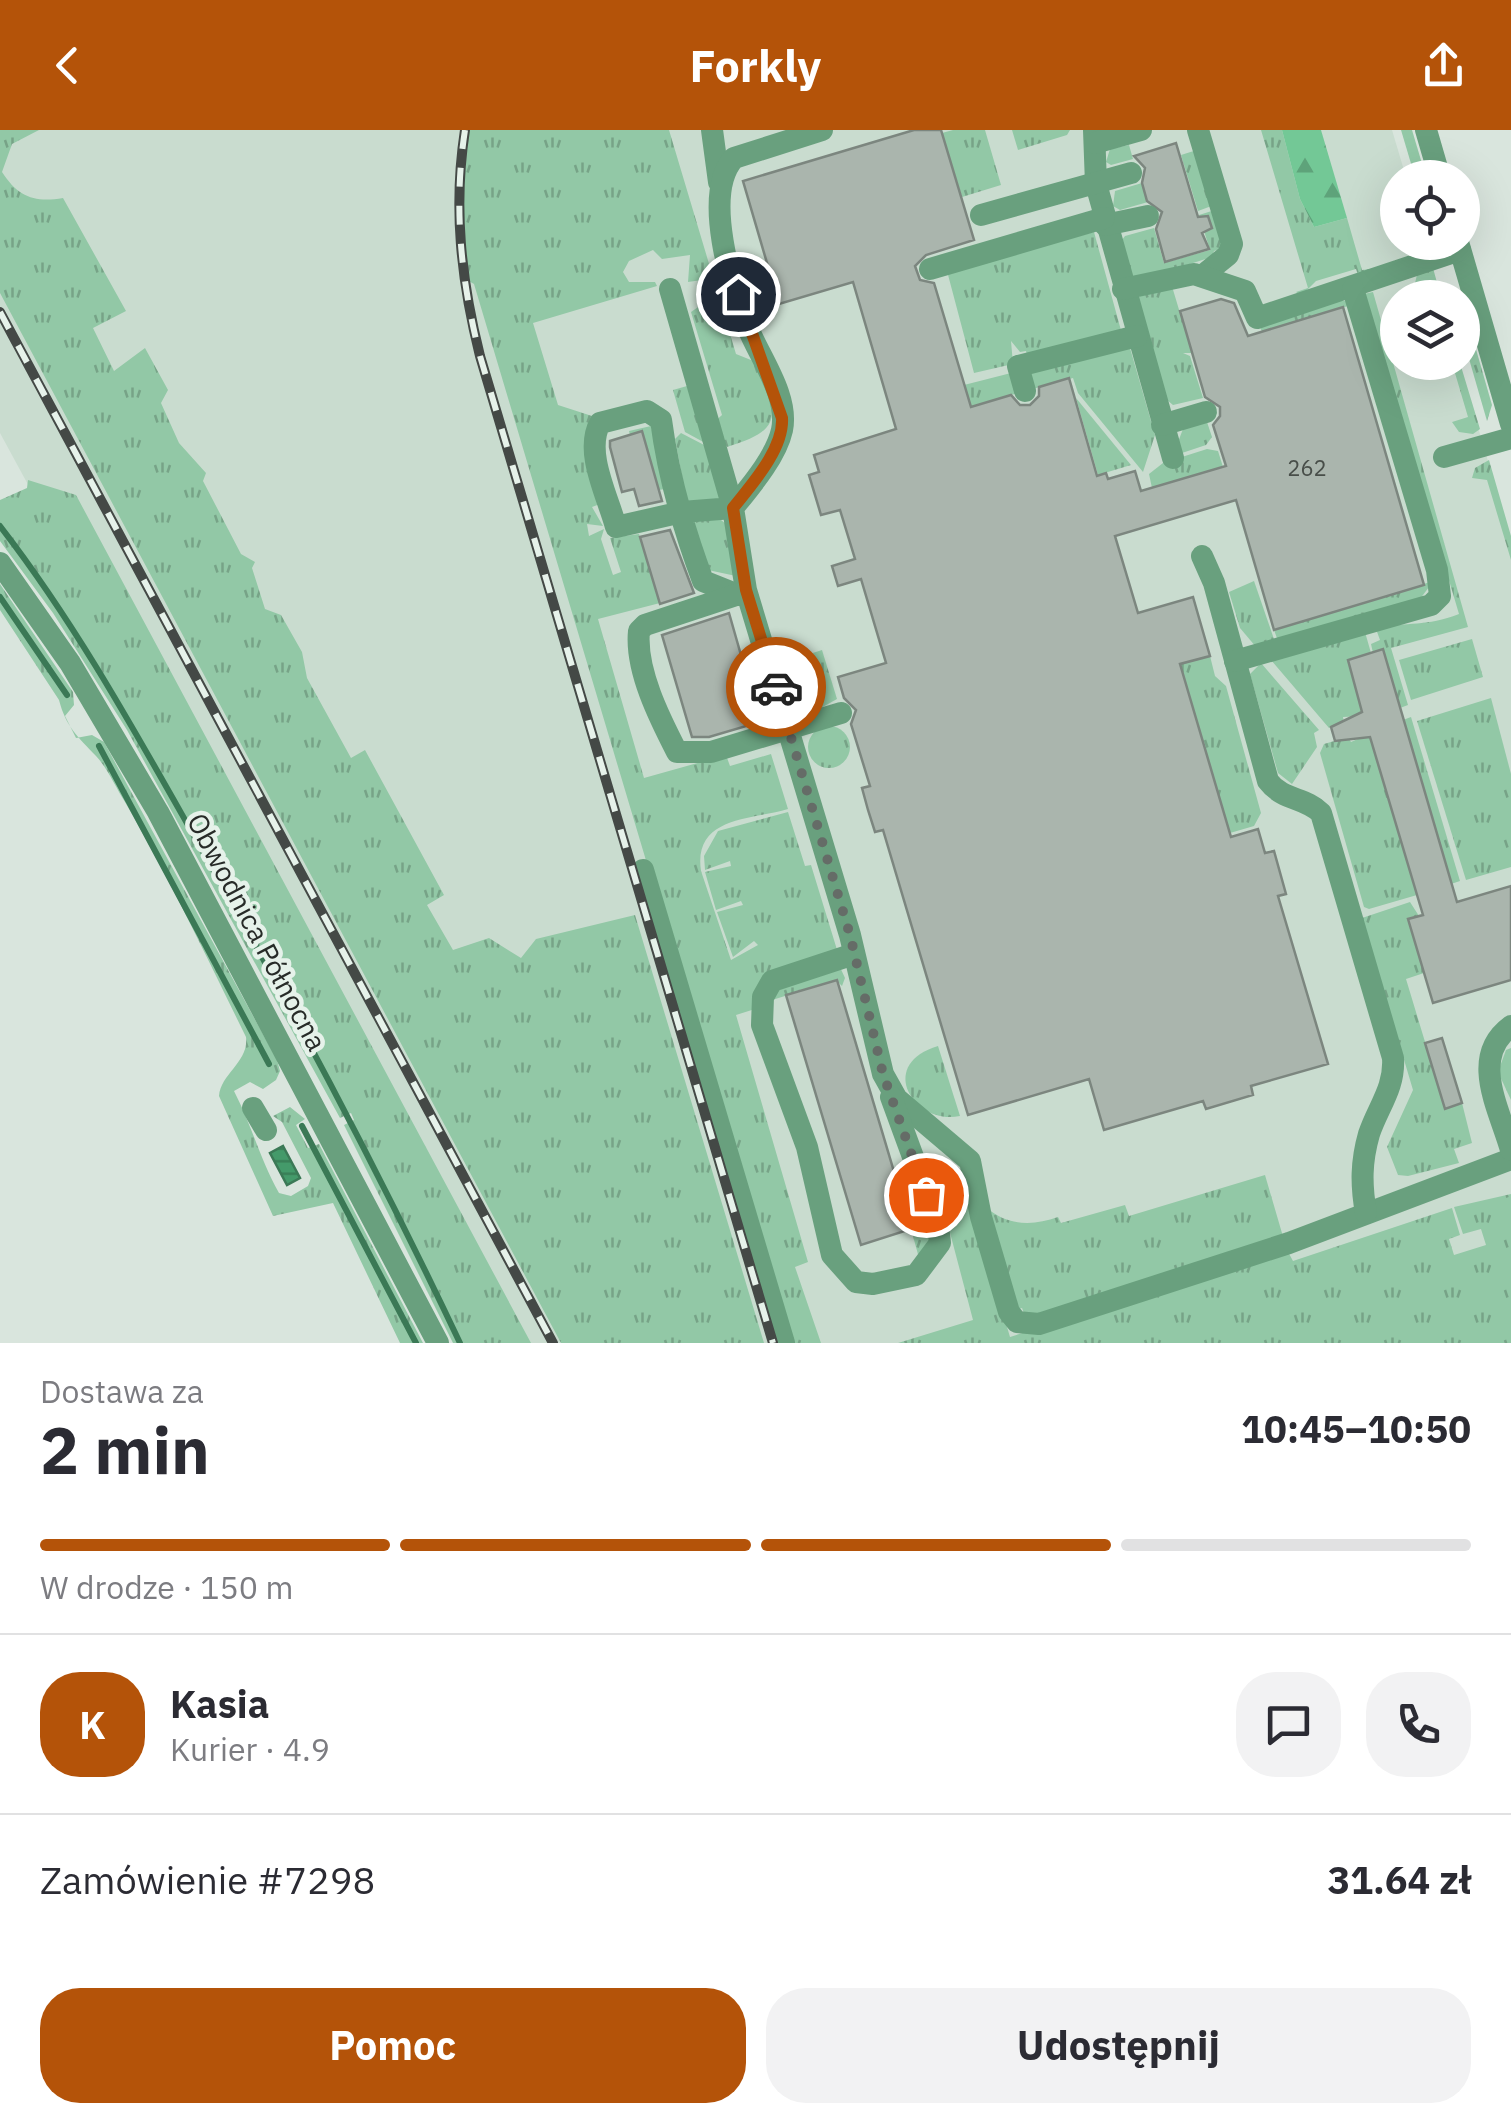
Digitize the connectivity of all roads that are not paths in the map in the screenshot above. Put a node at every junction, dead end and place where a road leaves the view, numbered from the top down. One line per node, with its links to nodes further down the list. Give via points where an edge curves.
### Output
1 (822, 130): 9 (street, via 734,158)
2 (1141, 130): 6 (street)
3 (1198, 130): 17 (street, via 1232,244)
4 (1426, 130): 7 (street)
5 (711, 133): 9 (street)
6 (1095, 136): 10 (street)
7 (1435, 160)
8 (1131, 173): 10 (street)
9 (719, 182): 29 (street, via 721,234 783,426)
10 (1096, 184): 11 (street); 13 (street)
11 (981, 215)
12 (1148, 216): 13 (street)
13 (1105, 221): 16 (street); 19 (street)
14 (1434, 260): 20 (street, via 1398,279)
15 (1464, 260): 24 (street)
16 (930, 269)
17 (1202, 276): 19 (street, via 1173,275); 20 (street, via 1245,291 1258,318)
18 (670, 289): 29 (street)
19 (1124, 289): 21 (street)
20 (1353, 289): 34 (street, via 1438,570 1440,596 1431,605)
21 (1137, 336): 22 (street, via 1018,366); 25 (street)
22 (1024, 391)
23 (1206, 412): 25 (street)
24 (1511, 424)
25 (1162, 426): 28 (street)
26 (1511, 438): 27 (street)
27 (1444, 457)
28 (1172, 458)
29 (733, 508): 30 (street); 33 (street)
30 (682, 512): 30 (street, via 616,527 596,457 600,423 647,411 658,416); 33 (street, via 702,580)
31 (1202, 556): 34 (street)
32 (0, 563): 46 (street, Obwodnica Północna, via 150,796)
33 (742, 592): 36 (street); 36 (street, via 639,631 658,712 677,752 688,755)
34 (1234, 661): 45 (street, via 1268,781 1321,813 1393,1058 1394,1076 1360,1179)
35 (842, 714): 36 (street)
36 (790, 730): 38 (street)
37 (642, 870): 47 (street)
38 (854, 954): 40 (street); 40 (street, via 772,981 761,1008 832,1256 856,1282 873,1284 916,1275 940,1243)
39 (1511, 1026): 43 (street, via 1494,1039 1488,1057)
40 (883, 1074): 45 (street, via 907,1108 970,1161 996,1274 1010,1312 1022,1324 1156,1287)
41 (254, 1108): 42 (street)
42 (266, 1130)
43 (1511, 1150)
44 (1511, 1159): 45 (street)
45 (1366, 1214)
46 (438, 1343)
47 (784, 1343)

